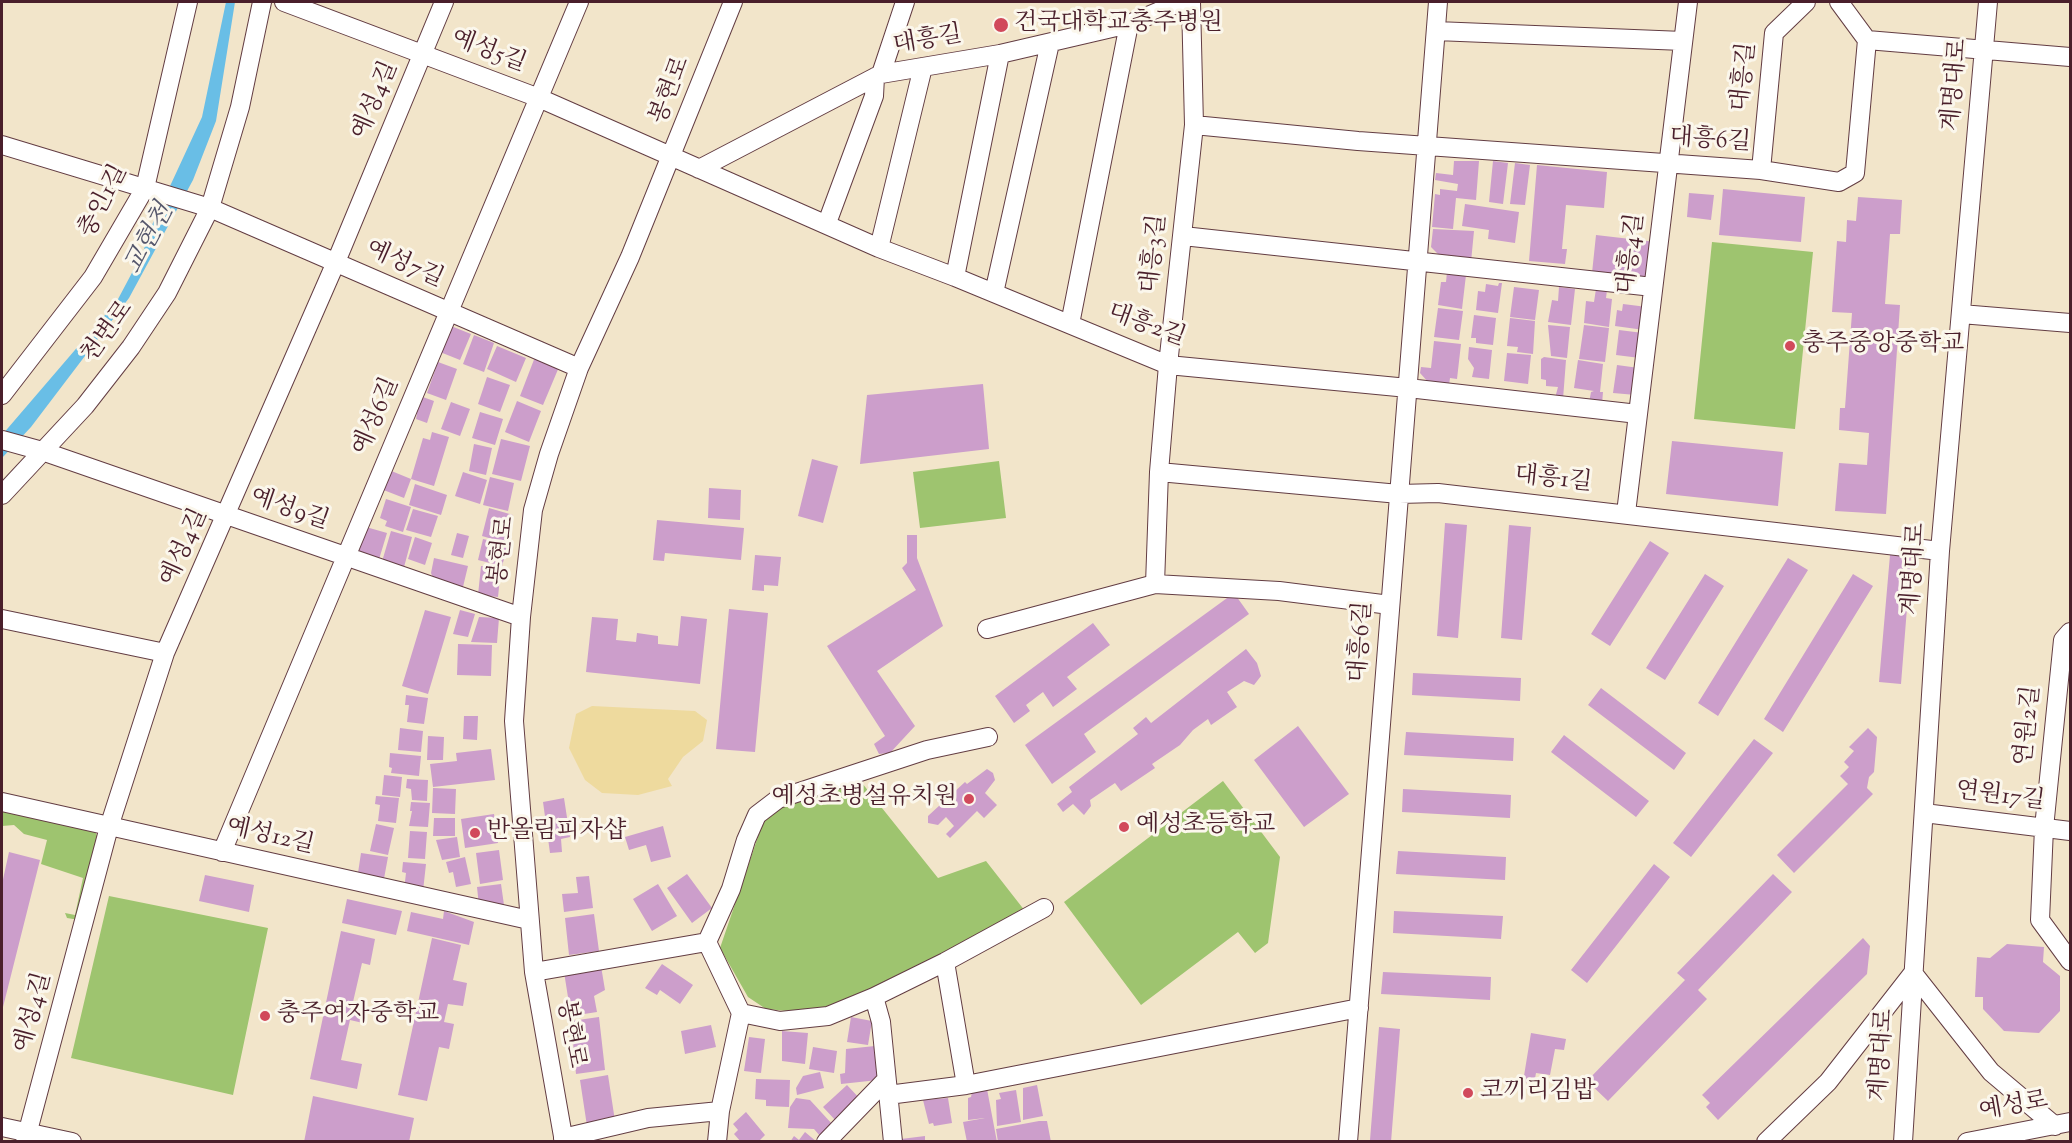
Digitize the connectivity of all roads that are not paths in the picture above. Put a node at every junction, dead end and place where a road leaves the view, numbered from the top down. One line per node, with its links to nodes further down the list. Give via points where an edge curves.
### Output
1 (188, 2): 34 (street, 충인1길)
2 (262, 2): 35 (street, 천변로, via 240,107)
3 (284, 2): 21 (street, 예성5길)
4 (444, 2): 21 (street, 예성4길)
5 (579, 2): 26 (street, 예성6길)
6 (733, 2): 30 (street, 봉현로)
7 (905, 2): 25 (street)
8 (1180, 2): 15 (street, 대흥길)
9 (1191, 2): 27 (street, 대흥3길)
10 (1438, 2): 16 (street, 대흥6길)
11 (1688, 2): 18 (street, 대흥4길)
12 (1806, 2): 33 (street, 대흥길, via 1774,33)
13 (1839, 2): 17 (street)
14 (1988, 2): 20 (street, 계명대로)
15 (1129, 24): 19 (street, 대흥길); 47 (street)
16 (1436, 32): 18 (street); 29 (street, 대흥6길)
17 (1867, 40): 20 (street); 33 (street, 대흥6길, via 1855,173 1839,182)
18 (1683, 41): 31 (street, 대흥4길)
19 (1050, 43): 22 (street, 대흥길); 43 (street)
20 (1985, 49): 23 (street); 45 (street, 계명대로)
21 (423, 53): 26 (street, 예성5길); 39 (street, 예성4길)
22 (1000, 54): 24 (street, 대흥길); 41 (street)
23 (2070, 57)
24 (923, 67): 25 (street, 대흥길); 38 (street)
25 (878, 76): 32 (street, 대흥길); 36 (street)
26 (539, 98): 30 (street, 예성5길); 44 (street, 예성6길)
27 (1194, 125): 29 (street, 대흥6길); 37 (street, 대흥3길)
28 (2, 146): 34 (street, 예성7길)
29 (1427, 146): 31 (street, 대흥6길); 40 (street, 대흥6길)
30 (672, 157): 32 (street, 대흥2길); 49 (street, 봉현로)
31 (1669, 163): 33 (street, 대흥6길); 42 (street, 대흥4길)
32 (699, 169): 36 (street, 대흥2길)
33 (1761, 170)
34 (145, 188): 35 (street, 예성7길); 51 (street, 충인1길, via 93,277)
35 (210, 208): 39 (street, 예성7길); 54 (street, 천변로, via 167,293 130,347 85,406)
36 (826, 223): 38 (street, 대흥2길)
37 (1183, 236): 40 (street); 48 (street, 대흥3길)
38 (879, 248): 41 (street, 대흥2길)
39 (336, 262): 44 (street, 예성7길); 59 (street, 예성4길)
40 (1418, 263): 42 (street); 50 (street, 대흥6길)
41 (955, 277): 43 (street, 대흥2길)
42 (1653, 287): 52 (street, 대흥4길)
43 (994, 293): 47 (street, 대흥2길)
44 (449, 312): 49 (street, 예성7길); 61 (street, 예성6길)
45 (1961, 314): 46 (street); 60 (street, 계명대로)
46 (2070, 323)
47 (1070, 324): 48 (street, 대흥2길)
48 (1168, 365): 50 (street, 대흥2길); 55 (street, 대흥3길)
49 (579, 368): 64 (street, 봉현로, via 533,510)
50 (1408, 388): 52 (street, 대흥2길); 56 (street, 대흥6길)
51 (2, 395)
52 (1638, 414): 58 (street, 대흥4길)
53 (2, 440): 54 (street, 예성9길)
54 (34, 449): 57 (street, 천변로); 59 (street, 예성9길)
55 (1159, 472): 56 (street, 대흥1길); 62 (street, 대흥3길)
56 (1399, 494): 58 (street, 대흥1길, via 1438,493); 63 (street, 대흥6길)
57 (2, 495)
58 (1626, 513): 60 (street, 대흥1길)
59 (227, 515): 61 (street, 예성9길); 68 (street, 예성4길)
60 (1940, 551): 71 (street, 계명대로)
61 (346, 557): 64 (street, 예성9길); 75 (street, 예성6길)
62 (1155, 584): 63 (street, via 1279,591); 66 (street)
63 (1390, 606): 84 (street, 대흥6길)
64 (520, 617): 77 (street, 봉현로, via 514,721)
65 (2, 619): 68 (street)
66 (987, 629)
67 (2070, 633): 73 (street, 연원2길, via 2063,640)
68 (165, 653): 72 (street, 예성4길)
69 (988, 737): 78 (street, via 927,750 778,799 757,816)
70 (2, 802): 72 (street, 예성12길)
71 (1924, 813): 73 (street, 연원17길); 82 (street, 계명대로)
72 (109, 826): 75 (street, 예성12길); 91 (street, 예성4길)
73 (2044, 828): 74 (street, 연원17길); 80 (street, 연원2길, via 2040,920)
74 (2070, 831)
75 (222, 852): 77 (street, 예성12길)
76 (1044, 908): 79 (street)
77 (529, 920): 81 (street, 봉현로)
78 (707, 942): 81 (street); 85 (street)
79 (945, 962): 83 (street); 86 (street)
80 (2070, 962)
81 (534, 972): 92 (street, 봉현로)
82 (1913, 973): 89 (street, via 1991,1072); 98 (street, via 1828,1082); 99 (street, 계명대로)
83 (874, 997): 85 (street, via 828,1016 780,1021); 87 (street, via 881,1022)
84 (1359, 1008): 86 (street); 97 (street, 대흥6길)
85 (741, 1013): 88 (street)
86 (966, 1084): 87 (street)
87 (887, 1088): 95 (street); 96 (street)
88 (720, 1111): 92 (street, via 648,1118); 94 (street)
89 (2063, 1124): 100 (street, 예성로); 101 (street)
90 (2, 1127): 91 (street)
91 (26, 1137): 93 (street)
92 (564, 1140)
93 (72, 1142)
94 (717, 1142)
95 (826, 1142)
96 (893, 1142)
97 (1348, 1142)
98 (1766, 1142)
99 (1903, 1142)
100 (1967, 1142)
101 (2035, 1142)

